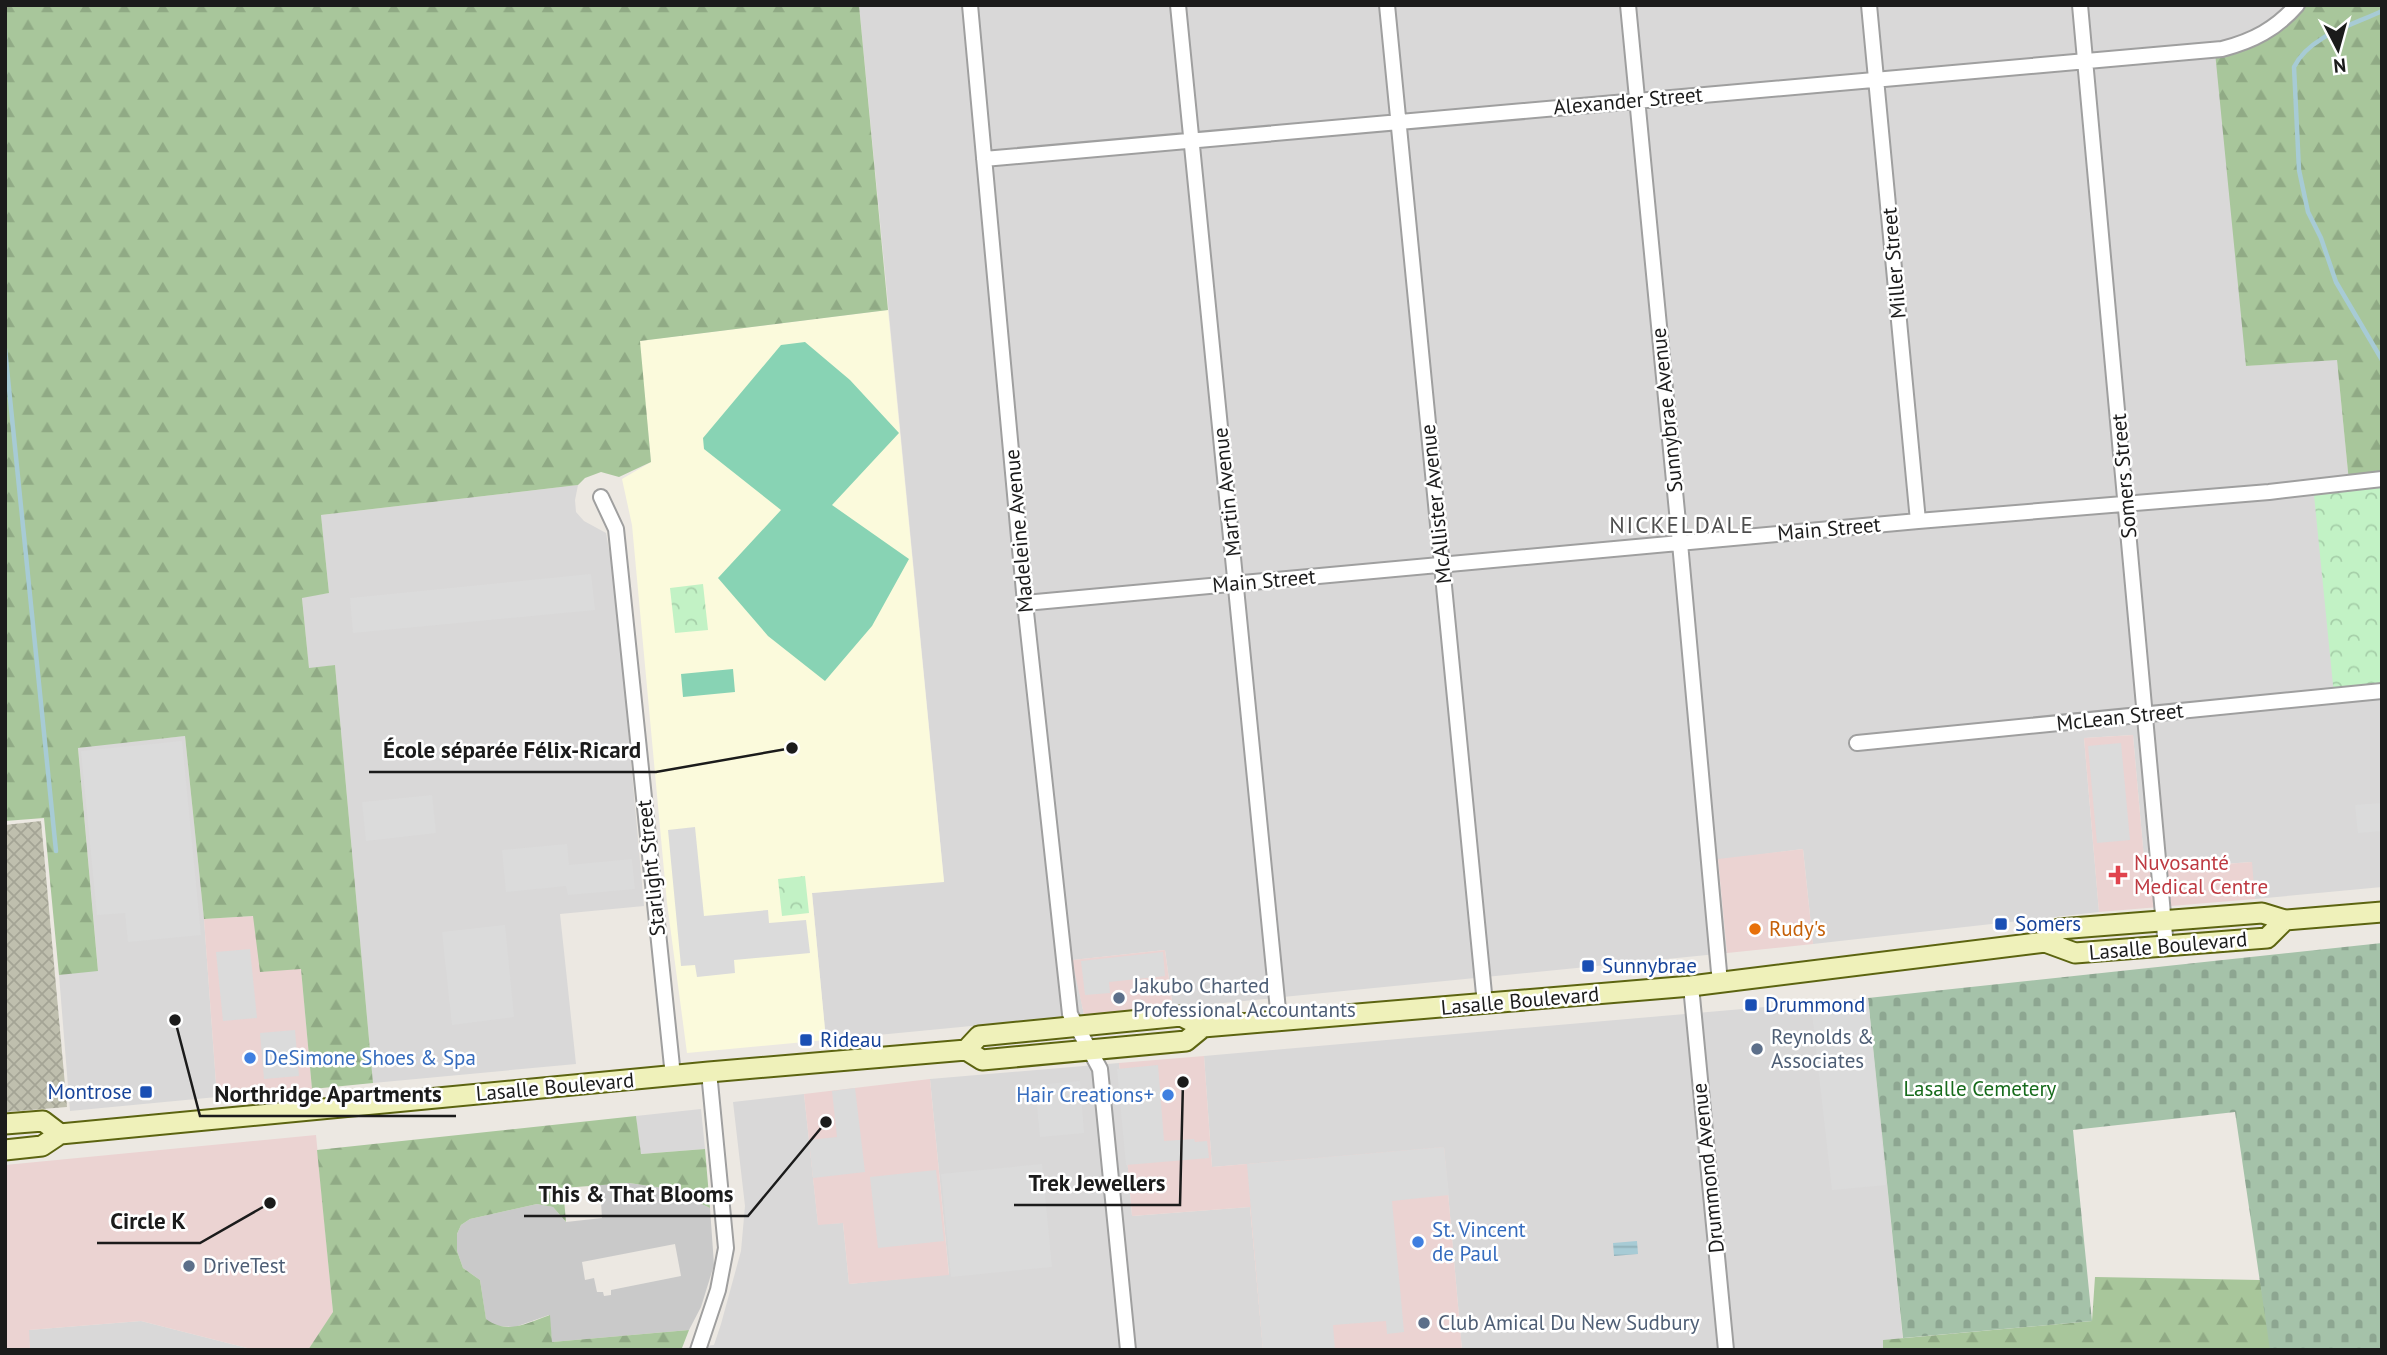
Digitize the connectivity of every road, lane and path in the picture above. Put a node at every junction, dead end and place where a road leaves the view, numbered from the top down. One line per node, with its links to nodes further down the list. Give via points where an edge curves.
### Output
1 (970, 5): 13 (street, Madeleine Avenue)
2 (1178, 5): 12 (street, Martin Avenue)
3 (1387, 5): 11 (street, McAllister Avenue)
4 (1628, 5): 10 (street, Sunnybrae Avenue)
5 (1869, 5): 9 (street, Miller Street)
6 (2080, 5): 8 (street, Somers Street)
7 (2297, 5): 8 (street, Alexander Street, via 2269,32 2239,45)
8 (2086, 61): 9 (street, Alexander Street); 16 (street, Somers Street)
9 (1877, 79): 10 (street, Alexander Street); 17 (street, Miller Street)
10 (1637, 100): 11 (street, Alexander Street); 18 (street, Sunnybrae Avenue)
11 (1399, 122): 12 (street, Alexander Street); 19 (street, McAllister Avenue)
12 (1192, 140): 13 (street, Alexander Street); 20 (street, Martin Avenue)
13 (984, 159): 21 (street, Madeleine Avenue)
14 (2382, 479): 16 (street, Main Street)
15 (601, 496): 39 (street, Starlight Street, via 617,529)
16 (2126, 503): 17 (street, Main Street); 23 (street, Somers Street)
17 (1918, 521): 18 (street, Main Street)
18 (1680, 543): 19 (street, Main Street); 30 (street, Sunnybrae Avenue)
19 (1442, 565): 20 (street, Main Street); 32 (street, McAllister Avenue)
20 (1236, 584): 21 (street, Main Street); 33 (street, Martin Avenue)
21 (1025, 603): 34 (street, Madeleine Avenue, via 1070,1014)
22 (2382, 691): 23 (street, McLean Street)
23 (2145, 715): 24 (street, McLean Street); 27 (street, Somers Street)
24 (1857, 743)
25 (2382, 912): 26 (main road, Lasalle Boulevard)
26 (2285, 919): 27 (main road, Lasalle Boulevard, via 2262,913); 29 (main road, Lasalle Boulevard, via 2267,938)
27 (2164, 921): 28 (main road, Lasalle Boulevard, via 2059,929); 29 (street, Somers Street)
28 (2045, 942): 29 (main road, Lasalle Boulevard, via 2075,953); 30 (main road, Lasalle Boulevard)
29 (2166, 947)
30 (1720, 983): 31 (main road, Lasalle Boulevard)
31 (1691, 986): 32 (main road, Lasalle Boulevard); 45 (street, Drummond Avenue)
32 (1485, 1004): 33 (main road, Lasalle Boulevard)
33 (1279, 1020): 35 (main road, Lasalle Boulevard)
34 (1076, 1025): 35 (main road, Lasalle Boulevard, via 1181,1016); 36 (main road, Lasalle Boulevard, via 979,1036); 37 (street, Madeleine Avenue)
35 (1203, 1027): 37 (main road, Lasalle Boulevard, via 1186,1041)
36 (966, 1050): 37 (main road, Lasalle Boulevard, via 982,1060); 38 (main road, Lasalle Boulevard)
37 (1090, 1051): 44 (street, Madeleine Avenue, via 1100,1069)
38 (709, 1072): 39 (main road, Lasalle Boulevard); 43 (street, via 726,1248)
39 (673, 1076): 41 (main road, Lasalle Boulevard)
40 (5, 1124): 41 (main road, Lasalle Boulevard, via 43,1121)
41 (60, 1134): 42 (main road, Lasalle Boulevard, via 42,1146)
42 (5, 1150)
43 (698, 1350)
44 (1128, 1350)
45 (1726, 1350)

